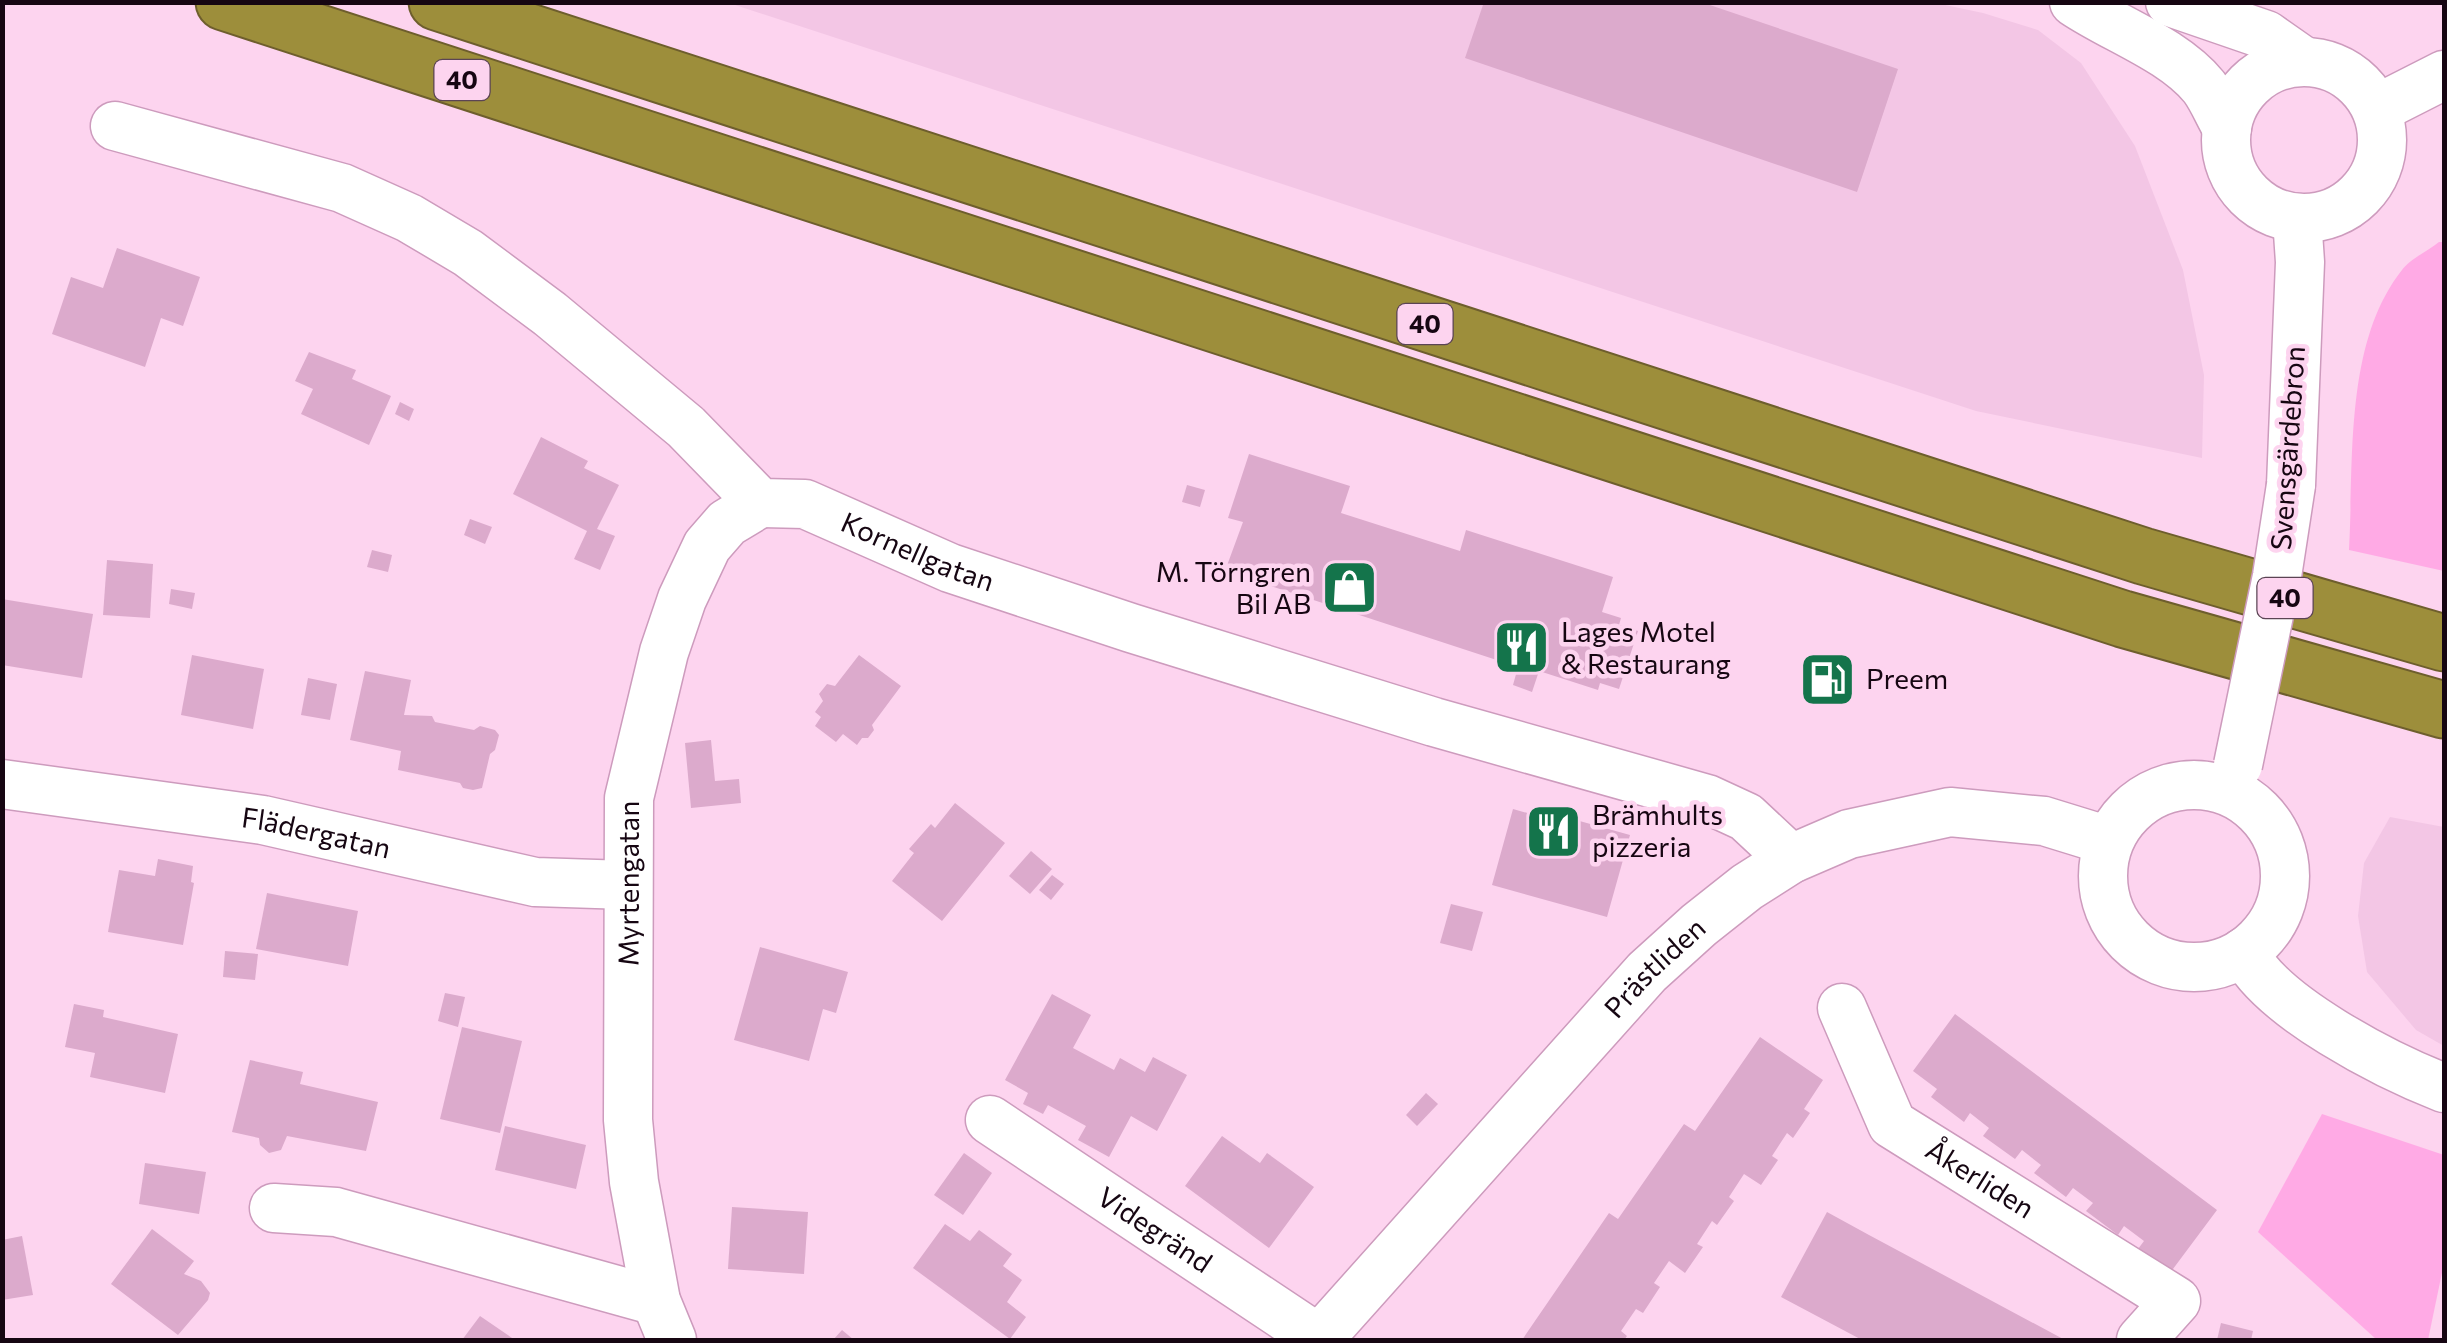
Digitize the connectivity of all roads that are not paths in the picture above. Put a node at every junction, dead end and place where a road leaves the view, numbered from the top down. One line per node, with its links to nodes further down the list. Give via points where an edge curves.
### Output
1 (224, 2): 13 (highway, 40, via 2104,613)
2 (437, 2): 12 (highway, 40, via 2143,556)
3 (2074, 2): 9 (street, via 2157,49 2203,86)
4 (2170, 2): 5 (street, via 2266,35)
5 (2303, 61): 7 (street, via 2346,74); 9 (street, via 2262,74 2245,88)
6 (2444, 74): 7 (street)
7 (2376, 109): 10 (street, via 2382,154 2367,186 2342,209)
8 (115, 126): 11 (street, via 342,188 409,218 550,314 686,427)
9 (2227, 128): 10 (street, via 2227,153 2251,198)
10 (2297, 218): 14 (street, Svensgärdebron, bridge, via 2291,485)
11 (760, 502): 17 (street, Kornellgatan, via 806,504 950,568 1131,628 1707,799 1746,817); 18 (street, Myrtengatan, via 728,522 707,546 670,634 628,798)
12 (2444, 643)
13 (2444, 710)
14 (2235, 779): 16 (street, via 2160,790 2129,811); 19 (street, via 2271,827 2285,878 2269,928)
15 (2, 784): 18 (street, Flädergatan, via 263,820 534,882)
16 (2109, 841): 17 (street, Prästliden, via 2044,821 1950,812 1848,834); 19 (street, via 2104,894 2129,940 2175,966 2211,966)
17 (1791, 859): 25 (street, Prästliden, via 1647,972)
18 (626, 885): 24 (street, Myrtengatan, via 628,1120 634,1182)
19 (2244, 952): 21 (street, via 2266,984 2298,1009)
20 (1842, 1008): 26 (street, Åkerliden, via 1892,1124 2176,1301)
21 (2444, 1088)
22 (990, 1120): 25 (street, Videgränd)
23 (274, 1208): 24 (street, Myrtengatan, via 336,1212)
24 (664, 1321)
25 (1318, 1340)
26 (2141, 1340)

